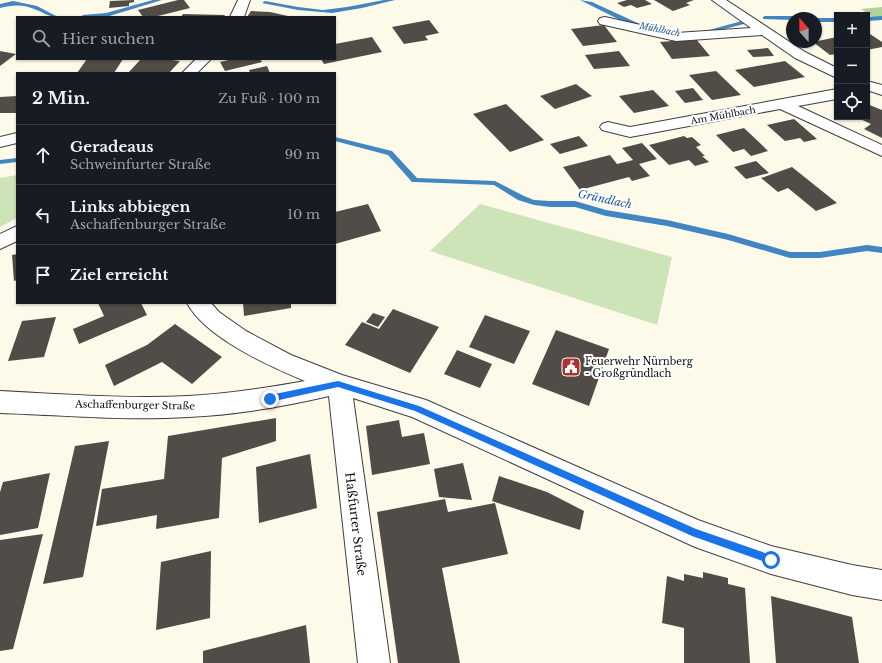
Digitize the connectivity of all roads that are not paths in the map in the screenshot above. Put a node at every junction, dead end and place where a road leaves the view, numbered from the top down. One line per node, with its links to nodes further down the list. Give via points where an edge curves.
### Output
1 (244, 0): 3 (street)
2 (718, 0): 5 (street)
3 (237, 16)
4 (605, 21): 5 (street, via 676,37)
5 (766, 30): 8 (street, via 800,55)
6 (203, 60): 7 (street)
7 (189, 72)
8 (834, 72)
9 (834, 95): 10 (street, Am Mühlbach)
10 (782, 104): 11 (street, Am Mühlbach, via 630,132); 14 (street)
11 (608, 127)
12 (16, 138): 13 (street)
13 (0, 142)
14 (882, 151)
15 (16, 234): 16 (street)
16 (0, 242)
17 (199, 304): 18 (street, via 211,318 238,337)
18 (283, 362): 19 (street); 20 (street, via 283,380)
19 (338, 384): 20 (street, Aschaffenburger Straße); 22 (street, via 417,408 695,533 771,560); 23 (street, Haßfurter Straße)
20 (270, 399): 21 (street, Aschaffenburger Straße, via 176,407)
21 (0, 402)
22 (882, 585)
23 (374, 663)

